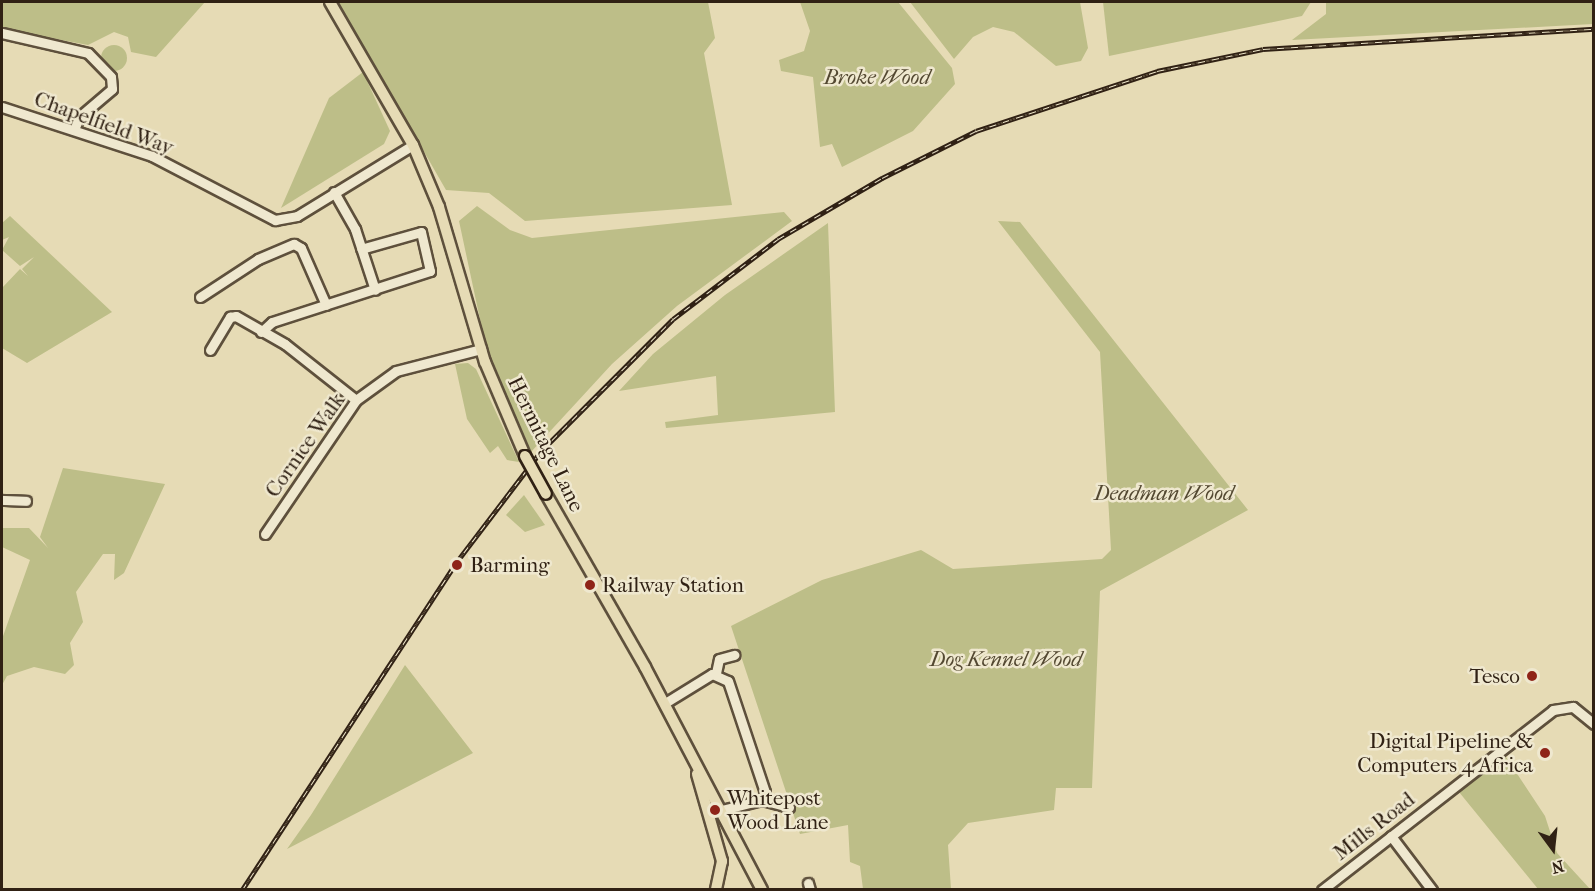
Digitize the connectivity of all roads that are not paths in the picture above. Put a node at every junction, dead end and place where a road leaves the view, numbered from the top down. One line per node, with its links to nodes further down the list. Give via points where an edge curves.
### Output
1 (330, 2): 5 (main road, Hermitage Lane)
2 (2, 33): 4 (street, via 88,53 111,77 112,89 79,117)
3 (2, 107): 4 (street, Chapelfield Way)
4 (74, 130): 6 (street, Chapelfield Way, via 160,159 268,220 297,216)
5 (413, 145): 6 (street, Chapelfield Way); 12 (main road, Hermitage Lane, via 439,207)
6 (334, 192): 7 (street)
7 (361, 249): 8 (street); 8 (street, via 422,232 430,271)
8 (375, 290): 10 (street)
9 (200, 297): 10 (street, via 258,259 294,244 301,248)
10 (326, 305): 11 (street, via 272,322)
11 (261, 332): 13 (street, via 233,315); 14 (street)
12 (481, 349): 14 (street, Cornice Walk, via 396,371); 20 (main road, Hermitage Lane, bridge, via 525,456)
13 (210, 350)
14 (356, 400): 17 (street, Cornice Walk)
15 (2, 500): 16 (street)
16 (26, 501)
17 (266, 534)
18 (734, 655): 19 (street, via 719,659)
19 (716, 673): 20 (street); 23 (street, via 728,681 765,789)
20 (665, 703): 22 (main road, Hermitage Lane)
21 (1593, 724): 26 (street, Mills Road, via 1573,707 1553,710)
22 (690, 750): 25 (main road, Hermitage Lane); 27 (main road, via 722,861)
23 (762, 800): 24 (street, via 774,812); 25 (street)
24 (789, 807)
25 (722, 810): 28 (main road, Hermitage Lane)
26 (1390, 836): 29 (street, Mills Road); 30 (street)
27 (716, 890)
28 (762, 890)
29 (1322, 890)
30 (1432, 890)

